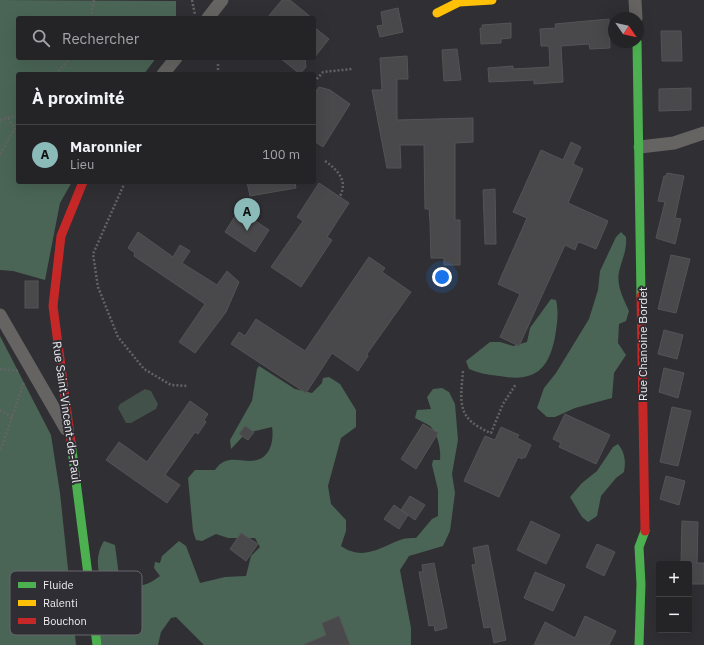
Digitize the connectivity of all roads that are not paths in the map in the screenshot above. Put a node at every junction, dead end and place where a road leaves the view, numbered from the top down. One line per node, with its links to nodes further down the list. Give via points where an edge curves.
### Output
1 (222, 0): 6 (street)
2 (492, 0): 5 (street, via 459,2)
3 (635, 0): 4 (street)
4 (636, 12)
5 (437, 14)
6 (210, 16)
7 (637, 48): 11 (street, Rue Chanoine Bordet)
8 (174, 60): 9 (street)
9 (165, 72)
10 (704, 133): 11 (street, via 674,143)
11 (640, 147): 18 (street, Rue Chanoine Bordet, via 643,475 646,528 639,547)
12 (82, 184): 14 (street, Rue Saint-Vincent-de-Paul, via 61,236 53,306)
13 (0, 315): 14 (street)
14 (71, 438): 15 (street, Rue Saint-Vincent-de-Paul)
15 (87, 571)
16 (95, 635): 17 (street, Rue Saint-Vincent-de-Paul)
17 (96, 645)
18 (639, 645)

